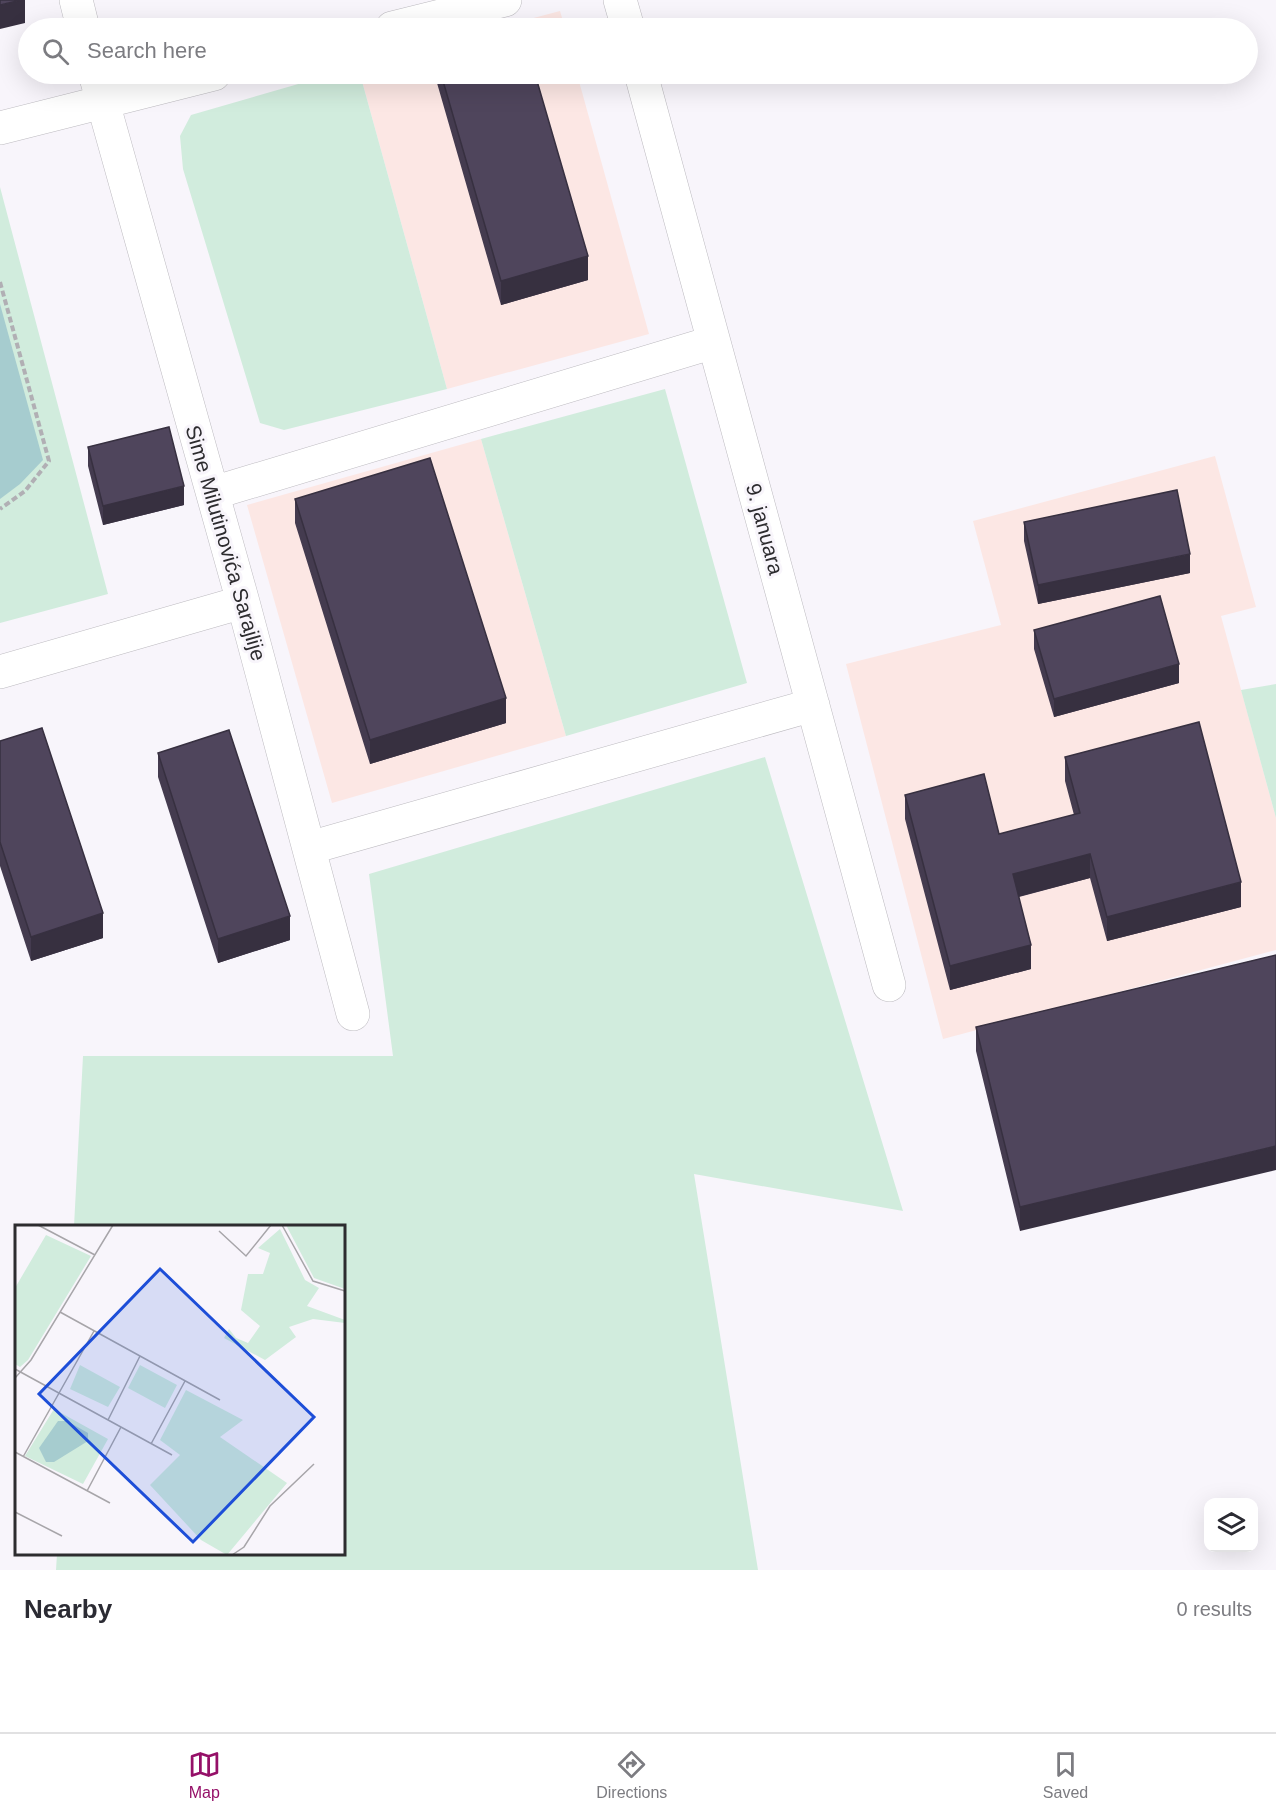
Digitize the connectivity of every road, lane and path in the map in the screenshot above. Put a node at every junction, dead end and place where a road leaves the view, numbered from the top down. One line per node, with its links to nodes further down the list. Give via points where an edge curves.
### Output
1 (76, 0): 4 (street)
2 (505, 0): 5 (street)
3 (621, 0): 6 (street)
4 (80, 18)
5 (432, 18)
6 (626, 18)
7 (131, 84): 9 (street)
8 (643, 84): 12 (street, 9. januara)
9 (98, 88): 10 (street); 13 (street, Sime Milutinovića Sarajlije)
10 (0, 128)
11 (0, 282): 14 (path, via 49,461 25,491)
12 (714, 342): 13 (street); 17 (street, 9. januara)
13 (213, 493): 15 (street, Sime Milutinovića Sarajlije)
14 (0, 509)
15 (243, 602): 16 (street); 18 (street, Sime Milutinovića Sarajlije)
16 (0, 672)
17 (813, 705): 18 (street); 19 (street, 9. januara)
18 (309, 848): 20 (street, Sime Milutinovića Sarajlije)
19 (889, 985)
20 (353, 1014)

